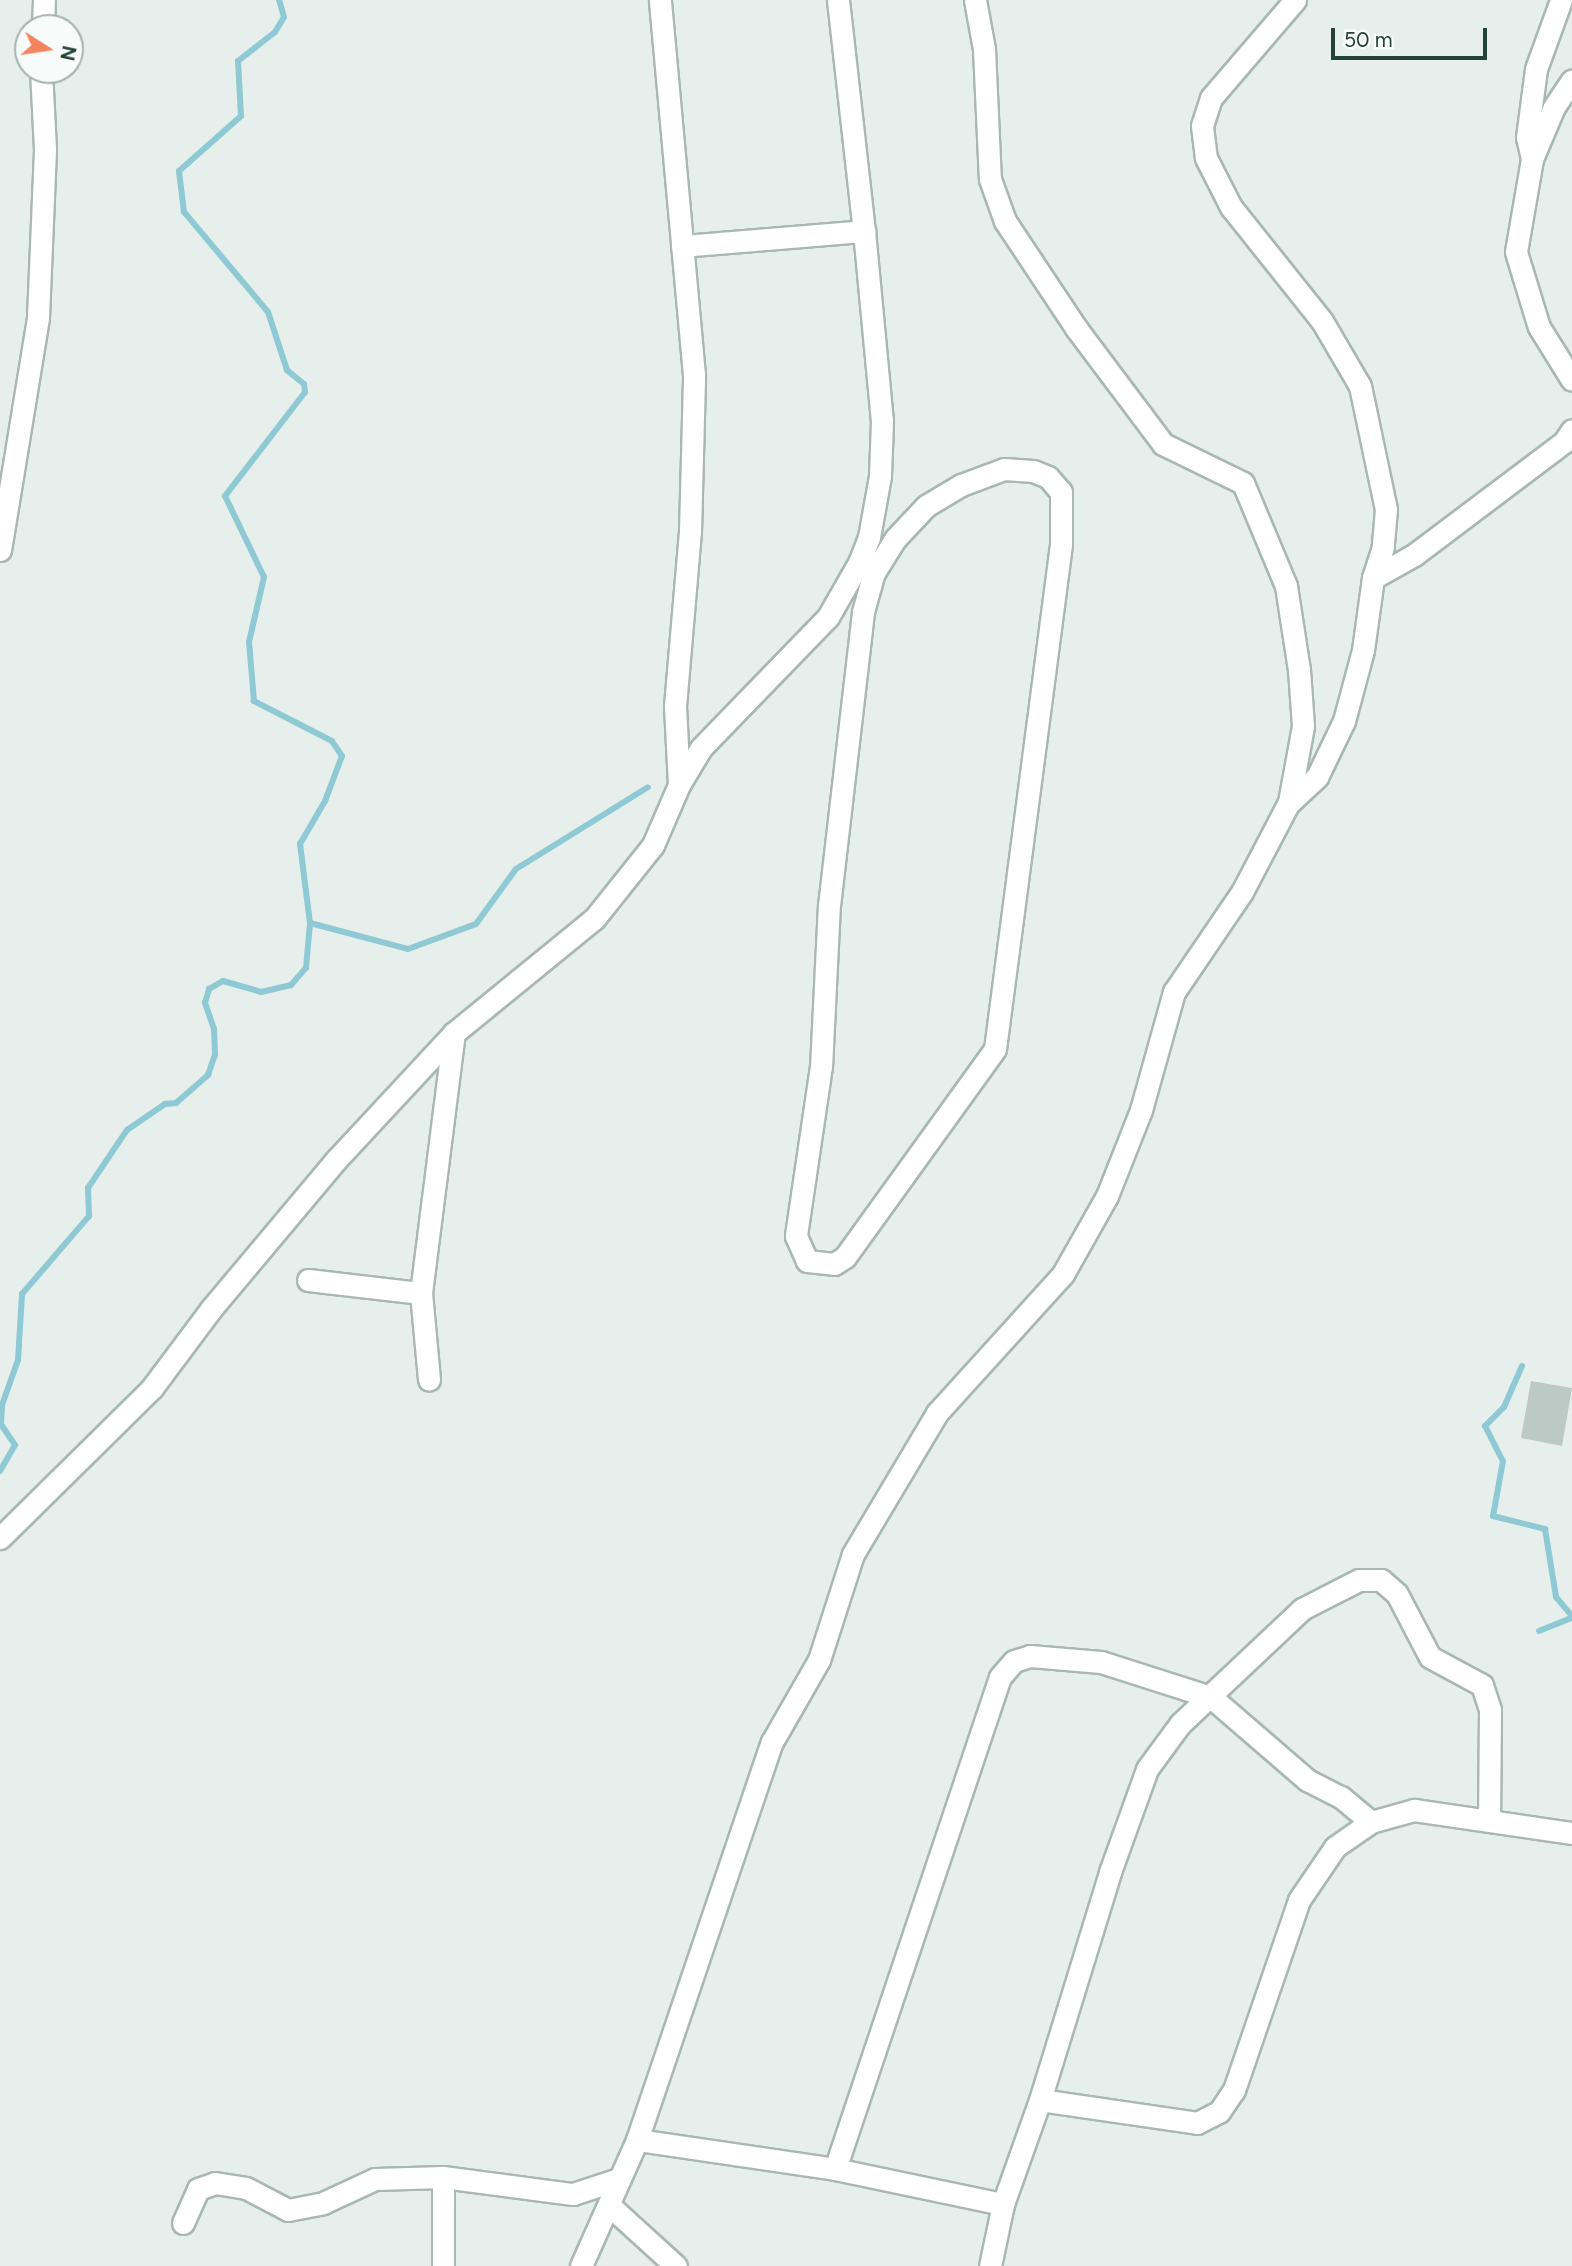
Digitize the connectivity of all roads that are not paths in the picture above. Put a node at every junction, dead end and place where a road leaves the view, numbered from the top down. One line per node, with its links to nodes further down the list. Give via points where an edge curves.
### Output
1 (660, 0): 10 (street)
2 (838, 0): 9 (street)
3 (975, 0): 17 (street, via 984,49 990,179 1005,221 1098,359 1163,444 1243,483 1286,586 1303,726)
4 (1295, 0): 15 (street, via 1211,98 1202,126 1206,158 1231,207 1322,321 1360,386 1386,509 1383,547)
5 (1561, 0): 8 (street, via 1536,69 1527,136)
6 (1572, 80): 8 (street, via 1554,107)
7 (42, 84): 13 (street, via 45,149 38,317)
8 (1532, 159): 11 (street, via 1517,252 1539,327)
9 (864, 231): 10 (street); 14 (street, via 882,421 880,475)
10 (682, 246): 16 (street, via 694,374 690,532 675,706)
11 (1572, 380)
12 (1572, 430): 15 (street, via 1564,442 1425,547)
13 (0, 550)
14 (867, 567): 14 (street, via 829,904 821,1066 796,1236 807,1261 821,1265 845,1257 995,1049 1058,571 1061,492 1048,477 1004,469 961,485 926,506); 16 (street, via 828,617 718,729)
15 (1373, 578): 17 (street, via 1363,650 1344,721 1317,776)
16 (679, 785): 18 (street, via 653,845 594,919)
17 (1288, 804): 28 (street, via 1242,892 1174,992 1123,1166 1078,1250 1045,1296 981,1360 937,1413 853,1554 819,1660 772,1742)
18 (454, 1034): 20 (street); 22 (street, via 336,1160 211,1308 152,1388)
19 (308, 1280): 20 (street)
20 (421, 1293): 21 (street)
21 (429, 1380)
22 (0, 1538)
23 (1211, 1697): 24 (street, via 1301,1609 1359,1580 1381,1580 1397,1594 1430,1657 1482,1685 1490,1710); 25 (street, via 1307,1780 1341,1797); 27 (street, via 1180,1724 1147,1769 1110,1872); 29 (street, via 1101,1662 1062,1658 1030,1656 1014,1661 1000,1677)
24 (1489, 1821): 25 (street, via 1413,1810); 26 (street)
25 (1371, 1822): 27 (street, via 1335,1847 1299,1900 1234,2090 1219,2112 1196,2123)
26 (1572, 1833)
27 (1040, 2100): 32 (street)
28 (637, 2140): 29 (street); 31 (street)
29 (835, 2169): 32 (street)
30 (443, 2177): 31 (street, via 573,2194); 34 (street, via 375,2179 323,2203 288,2210 246,2188 215,2183 198,2189); 35 (street)
31 (619, 2179): 33 (street)
32 (1003, 2204): 38 (street)
33 (610, 2206): 36 (street); 37 (street)
34 (184, 2223)
35 (443, 2266)
36 (581, 2266)
37 (676, 2266)
38 (990, 2266)

